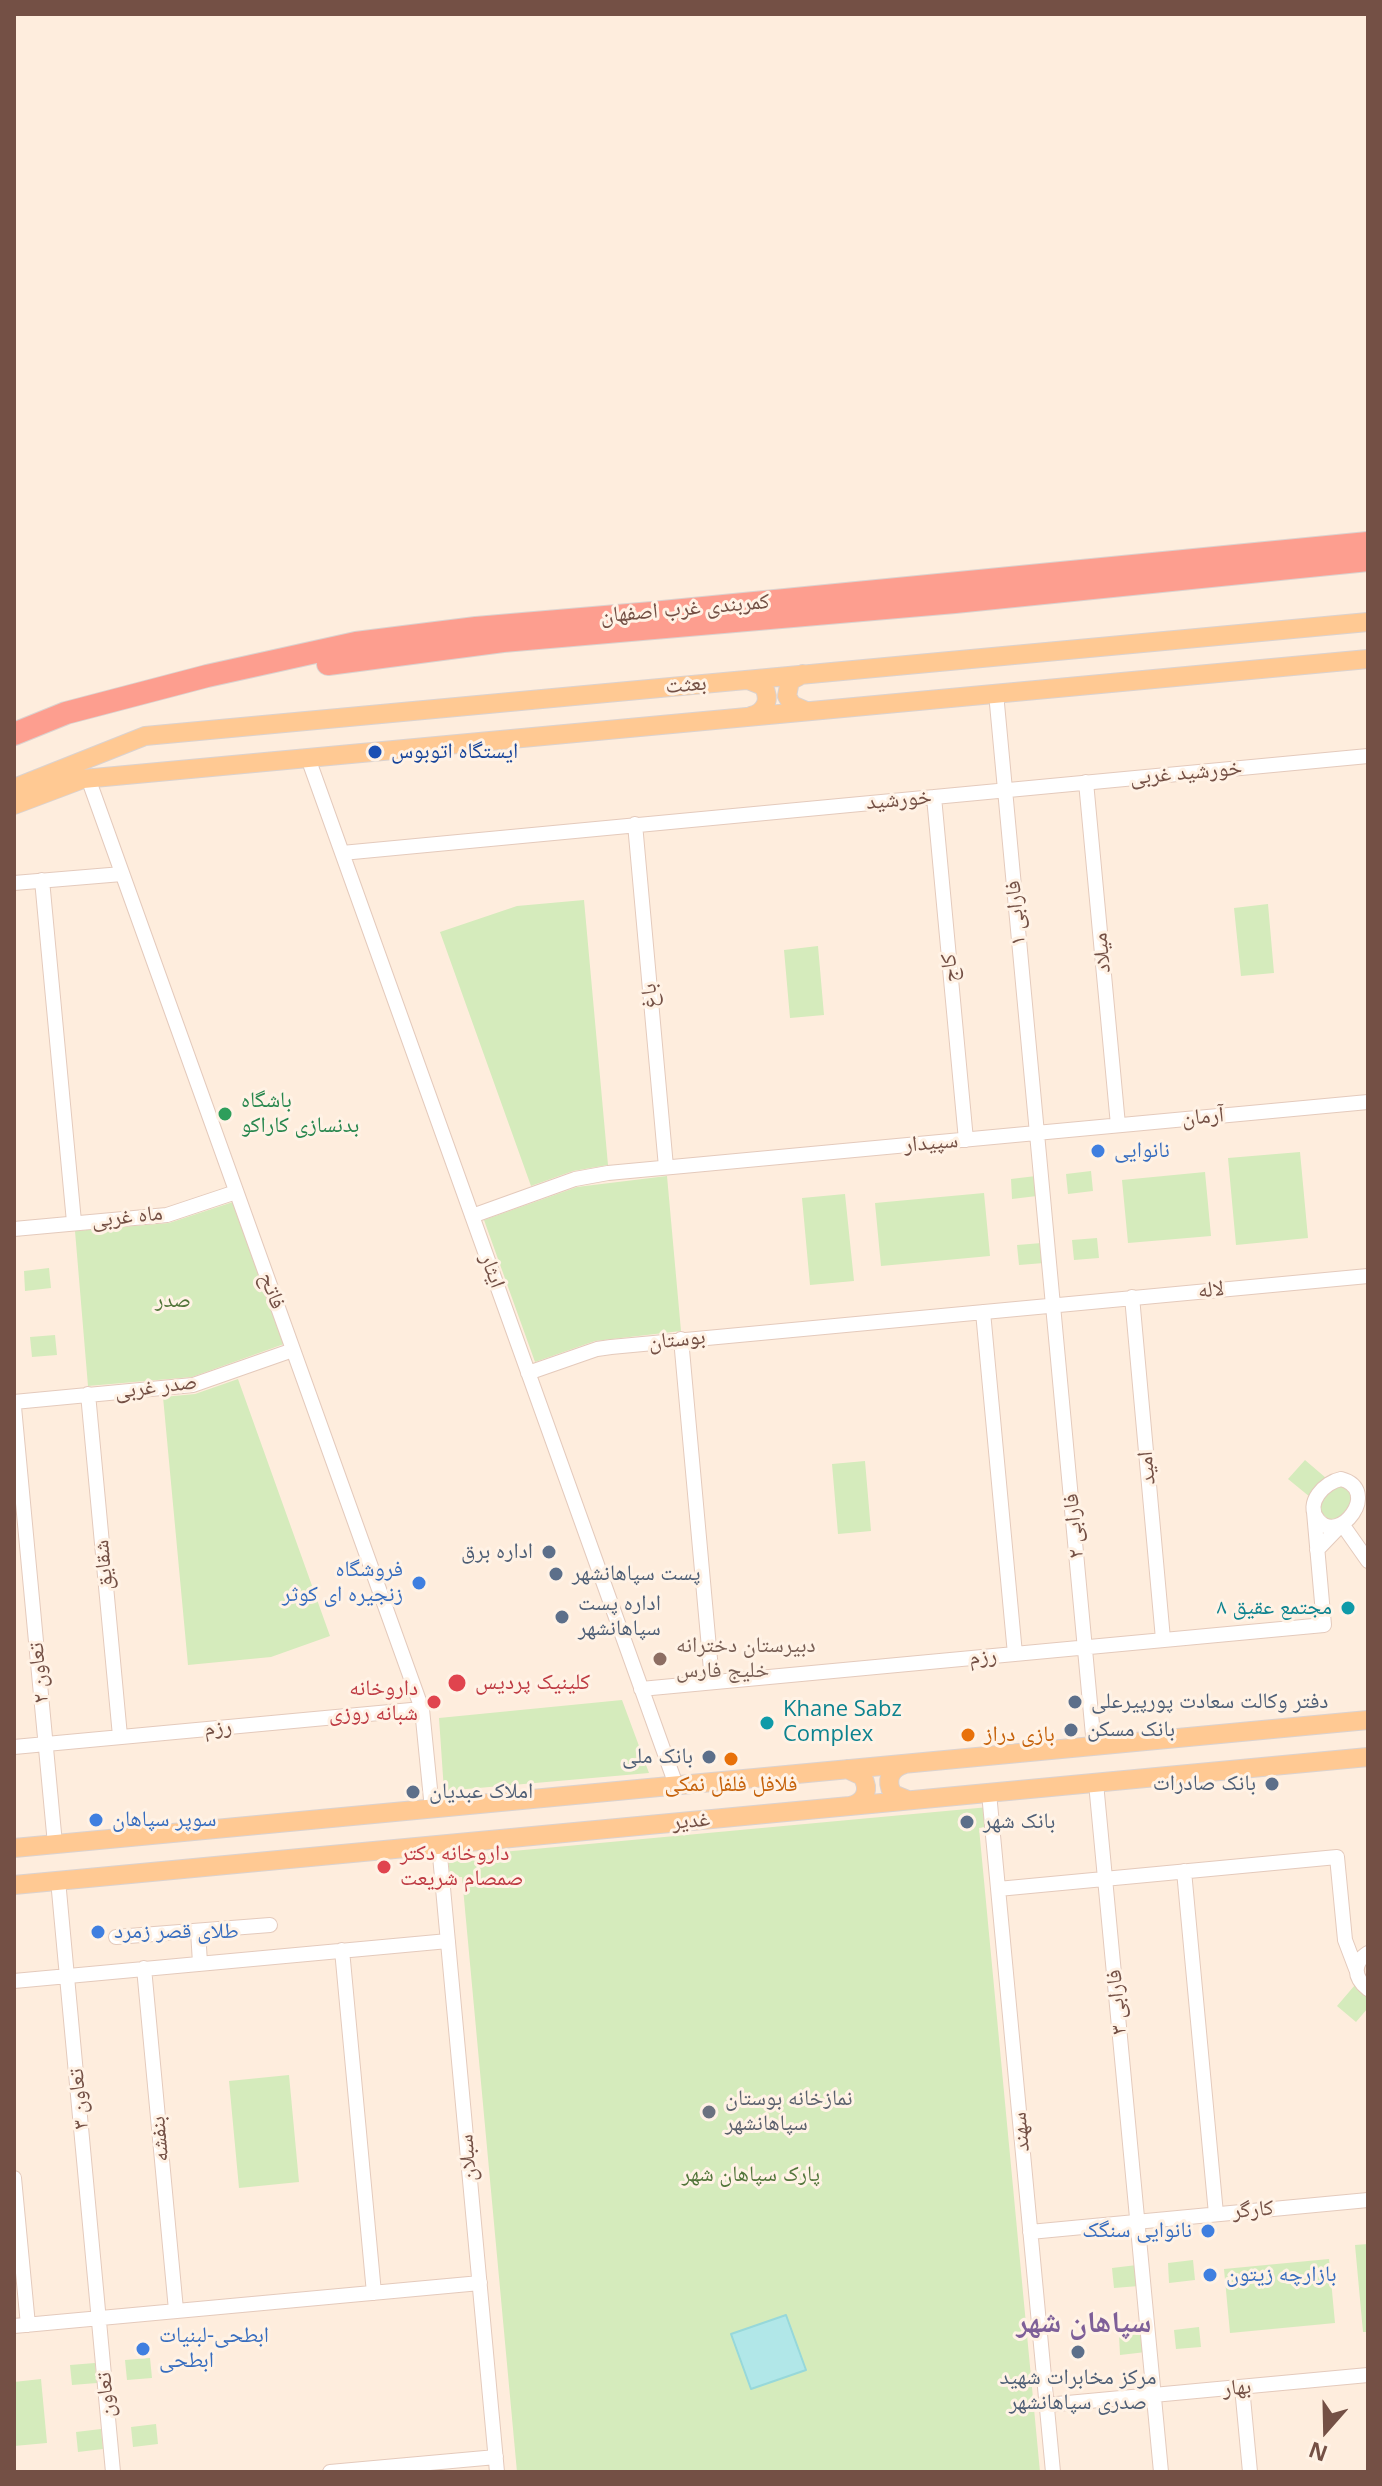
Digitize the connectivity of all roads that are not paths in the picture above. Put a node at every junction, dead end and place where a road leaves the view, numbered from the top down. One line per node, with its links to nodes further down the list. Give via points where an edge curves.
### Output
1 (1368, 543): 10 (highway, کمربندی غرب اصفهان, via 356,643 66,713)
2 (1368, 560): 11 (highway, کمربندی غرب اصفهان, via 344,660 174,699)
3 (1368, 622): 5 (main road, بعثت)
4 (1368, 659): 7 (main road, بعثت)
5 (803, 674): 6 (main road, بعثت); 8 (main road, via 790,681 787,696 792,705)
6 (747, 680): 9 (main road, via 763,686 768,696 761,712); 16 (main road, بعثت, via 145,736)
7 (996, 693): 8 (main road, بعثت); 17 (street, فارابی ۱)
8 (807, 711): 9 (main road, بعثت)
9 (751, 716): 13 (main road, بعثت)
10 (14, 734)
11 (14, 749)
12 (1368, 756): 15 (street, خورشید غربی)
13 (308, 758): 14 (main road, بعثت); 21 (street, ایثار)
14 (88, 778): 19 (main road, بعثت); 22 (street, فاتح)
15 (1086, 782): 17 (street, خورشید غربی); 26 (street, میلاد)
16 (14, 788)
17 (1005, 790): 18 (street, خورشید); 27 (street, فارابی ۱)
18 (934, 797): 20 (street, خورشید); 28 (street, کاج)
19 (14, 805)
20 (635, 824): 21 (street, خورشید); 29 (street, باغ)
21 (342, 853): 31 (street, ایثار)
22 (122, 874): 23 (street); 30 (street, فاتح)
23 (42, 880): 24 (street); 32 (street)
24 (14, 883)
25 (1368, 1102): 26 (street, آرمان)
26 (1118, 1125): 27 (street, آرمان)
27 (1037, 1133): 28 (street, سپیدار); 36 (street, فارابی ۱)
28 (966, 1140): 29 (street, سپیدار)
29 (666, 1167): 31 (street, سپیدار, via 575,1179)
30 (236, 1192): 32 (street, ماه غربی, via 167,1215); 39 (street, فاتح)
31 (472, 1216): 40 (street, ایثار)
32 (74, 1222): 33 (street, ماه غربی)
33 (14, 1229)
34 (1368, 1276): 35 (street, لاله)
35 (1132, 1297): 36 (street, لاله); 51 (street, امید)
36 (1053, 1305): 37 (street, لاله); 52 (street, فارابی ۲)
37 (983, 1312): 38 (street, بوستان); 53 (street)
38 (681, 1339): 40 (street, بوستان, via 597,1349); 54 (street)
39 (293, 1350): 41 (street, صدر غربی, via 193,1385); 56 (street, فاتح)
40 (528, 1373): 55 (street, ایثار)
41 (88, 1394): 42 (street, صدر غربی); 58 (street, شقایق)
42 (14, 1404): 59 (street, تعاون ۲)
43 (1368, 1477): 44 (street)
44 (1341, 1479): 46 (street, via 1357,1488); 47 (street, via 1317,1496)
45 (1368, 1492): 46 (street)
46 (1363, 1510): 48 (street)
47 (1314, 1512): 48 (street, via 1325,1526); 49 (street)
48 (1342, 1524): 49 (street); 50 (street)
49 (1317, 1550): 51 (street, رزم, via 1324,1625)
50 (1368, 1561)
51 (1163, 1639): 52 (street, رزم)
52 (1085, 1647): 53 (street, رزم); 60 (street, فارابی ۲)
53 (1015, 1654): 54 (street, رزم)
54 (712, 1681): 55 (street, رزم)
55 (641, 1689): 66 (street, ایثار)
56 (422, 1709): 58 (street, رزم); 70 (street, فاتح)
57 (1368, 1720): 60 (main road, غدیر)
58 (120, 1736): 59 (street, رزم)
59 (45, 1744): 61 (street, رزم); 71 (street, تعاون ۲)
60 (1094, 1746): 63 (main road, غدیر)
61 (14, 1747)
62 (1368, 1757): 65 (main road, غدیر)
63 (905, 1764): 64 (main road, غدیر); 68 (main road, via 891,1773 889,1784 893,1794)
64 (846, 1769): 66 (main road, غدیر); 69 (main road, via 862,1776 867,1786 860,1802)
65 (1096, 1783): 67 (main road, غدیر); 75 (street, فارابی ۳)
66 (676, 1785): 70 (main road, غدیر)
67 (989, 1793): 68 (main road, غدیر); 78 (street, سهند)
68 (909, 1801): 69 (main road, غدیر)
69 (850, 1806): 72 (main road, غدیر)
70 (432, 1809): 71 (main road, غدیر)
71 (55, 1844): 73 (main road, غدیر)
72 (439, 1845): 76 (main road, غدیر); 83 (street, سبلان)
73 (14, 1848)
74 (1184, 1871): 75 (street); 82 (street, via 1337,1857); 94 (street)
75 (1105, 1879): 78 (street); 95 (street, فارابی ۳)
76 (58, 1880): 77 (main road, غدیر); 89 (street, تعاون ۳)
77 (14, 1885)
78 (998, 1889): 96 (street, سهند)
79 (270, 1925): 80 (street)
80 (198, 1931): 81 (street); 86 (street)
81 (116, 1937)
82 (1345, 1940): 85 (street); 88 (street)
83 (448, 1941): 84 (street); 97 (street, سبلان)
84 (342, 1950): 86 (street); 98 (street)
85 (1368, 1950): 88 (street)
86 (200, 1963): 87 (street)
87 (144, 1968): 89 (street); 99 (street, بنفشه)
88 (1356, 1969): 91 (street)
89 (67, 1976): 90 (street); 100 (street, تعاون ۳)
90 (14, 1981)
91 (1368, 1989)
92 (14, 2178): 101 (street)
93 (1368, 2200): 94 (street, کارگر)
94 (1216, 2214): 95 (street, کارگر)
95 (1137, 2222): 96 (street, کارگر); 104 (street, فارابی ۳)
96 (1030, 2232): 105 (street, سهند)
97 (480, 2283): 98 (street); 106 (street, سبلان)
98 (374, 2293): 99 (street)
99 (176, 2310): 100 (street)
100 (99, 2318): 101 (street); 108 (street, تعاون)
101 (21, 2326)
102 (1368, 2375): 103 (street, بهار)
103 (1242, 2387): 104 (street, بهار); 112 (street)
104 (1153, 2395): 105 (street, بهار); 111 (street, فارابی ۳)
105 (1046, 2405): 110 (street, سهند)
106 (497, 2464): 107 (street)
107 (391, 2469): 109 (street)
108 (113, 2472)
109 (330, 2472)
110 (1053, 2472)
111 (1161, 2472)
112 (1250, 2472)

